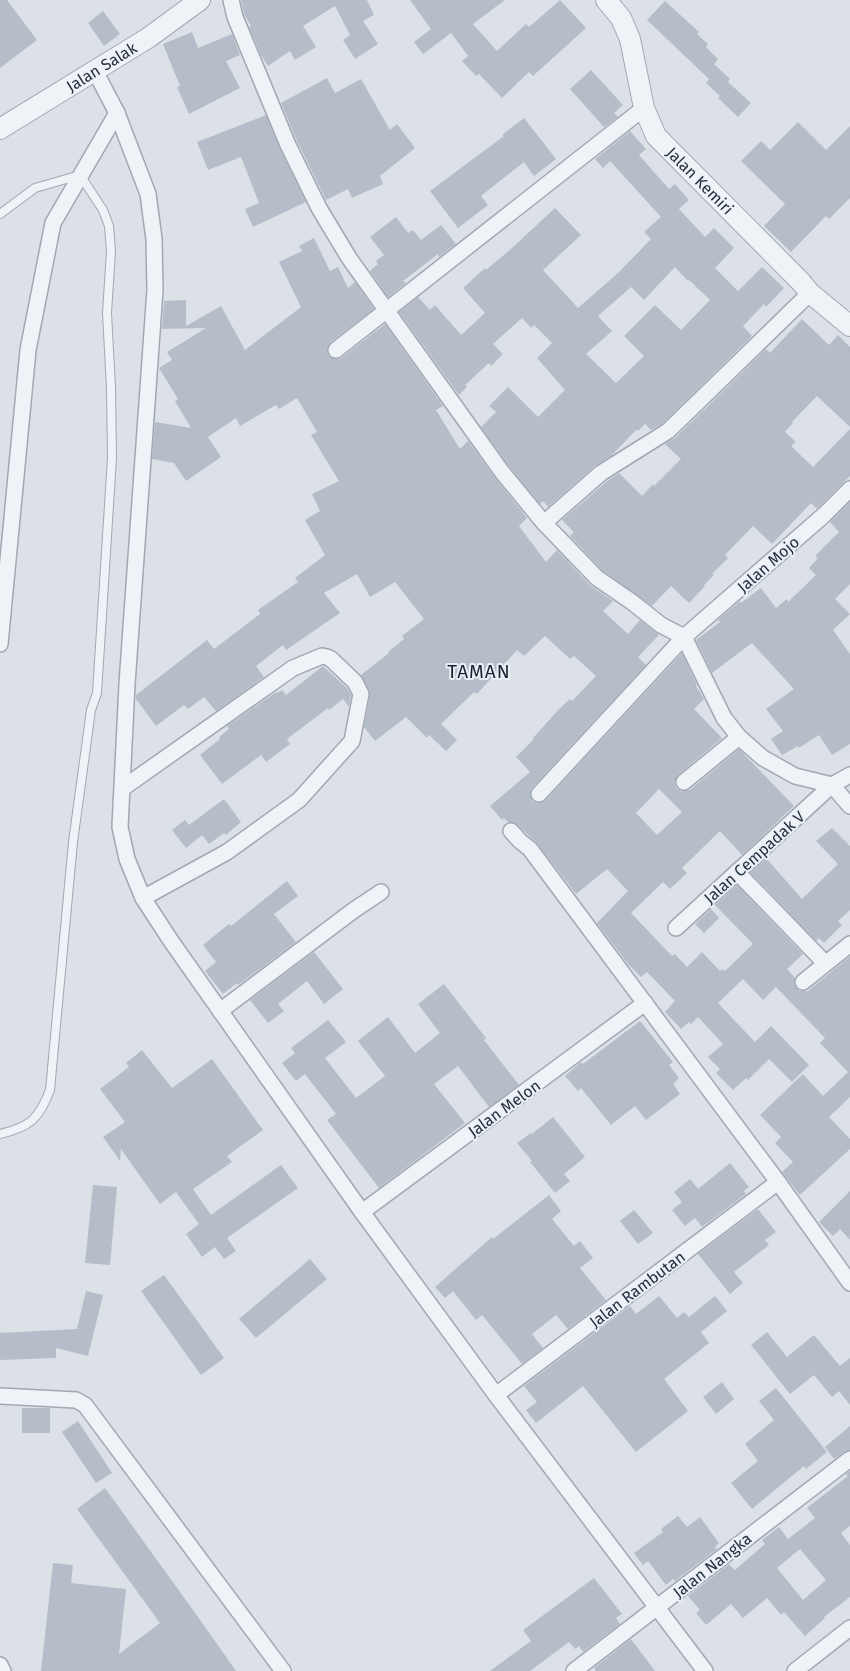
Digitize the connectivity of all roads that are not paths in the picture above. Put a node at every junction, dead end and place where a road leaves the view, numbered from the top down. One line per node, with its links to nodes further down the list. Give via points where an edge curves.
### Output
1 (200, 0): 4 (street, Jalan Salak)
2 (231, 0): 11 (street, via 284,136 319,208 348,258)
3 (606, 0): 5 (street, Jalan Kemiri, via 621,18 630,39)
4 (95, 71): 6 (street); 7 (street, Jalan Salak)
5 (644, 108): 10 (street, Jalan Kemiri, via 656,136); 11 (street)
6 (117, 113): 8 (street); 22 (street, via 148,194 154,239 155,290 127,684)
7 (0, 129)
8 (80, 174): 9 (lane, via 35,188); 17 (street, via 53,223 28,350); 35 (lane, via 103,210 109,226 111,251 107,313 112,458 97,693 73,842 50,1090 34,1120)
9 (0, 214)
10 (810, 293): 12 (street, Jalan Kemiri); 15 (street, via 668,431 602,473)
11 (388, 311): 13 (street); 15 (street, via 502,472)
12 (850, 326)
13 (336, 350)
14 (850, 489): 16 (street, Jalan Mojo)
15 (544, 523): 16 (street, via 597,578)
16 (684, 638): 18 (street, via 724,718); 23 (street, Jalan Mojo)
17 (0, 644)
18 (739, 737): 20 (street); 21 (street, via 763,758 795,776)
19 (850, 775): 21 (street, Jalan Cempadak V)
20 (684, 782)
21 (832, 785): 24 (street); 26 (street, Jalan Cempadak V)
22 (123, 788): 28 (street, via 120,827 127,859); 28 (street, via 293,668 322,656 332,659 355,682 361,694 352,741 299,800 227,852)
23 (539, 794)
24 (850, 806)
25 (512, 831): 33 (street, via 530,849)
26 (737, 872): 29 (street, Jalan Cempadak V); 31 (street)
27 (381, 892): 34 (street)
28 (143, 898): 34 (street)
29 (676, 928)
30 (850, 944): 31 (street)
31 (825, 962): 32 (street)
32 (803, 982)
33 (645, 1003): 36 (street); 37 (street, Jalan Melon)
34 (220, 1011): 37 (street)
35 (0, 1134)
36 (778, 1182): 38 (street); 40 (street, Jalan Rambutan)
37 (362, 1212): 40 (street)
38 (850, 1283)
39 (0, 1396): 46 (street, via 73,1400 85,1405)
40 (496, 1396): 42 (street)
41 (850, 1459): 42 (street, Jalan Nangka)
42 (657, 1608): 47 (street, Jalan Nangka); 48 (street)
43 (850, 1628): 49 (street)
44 (0, 1665): 45 (street)
45 (4, 1671)
46 (283, 1671)
47 (574, 1671)
48 (705, 1671)
49 (795, 1671)

